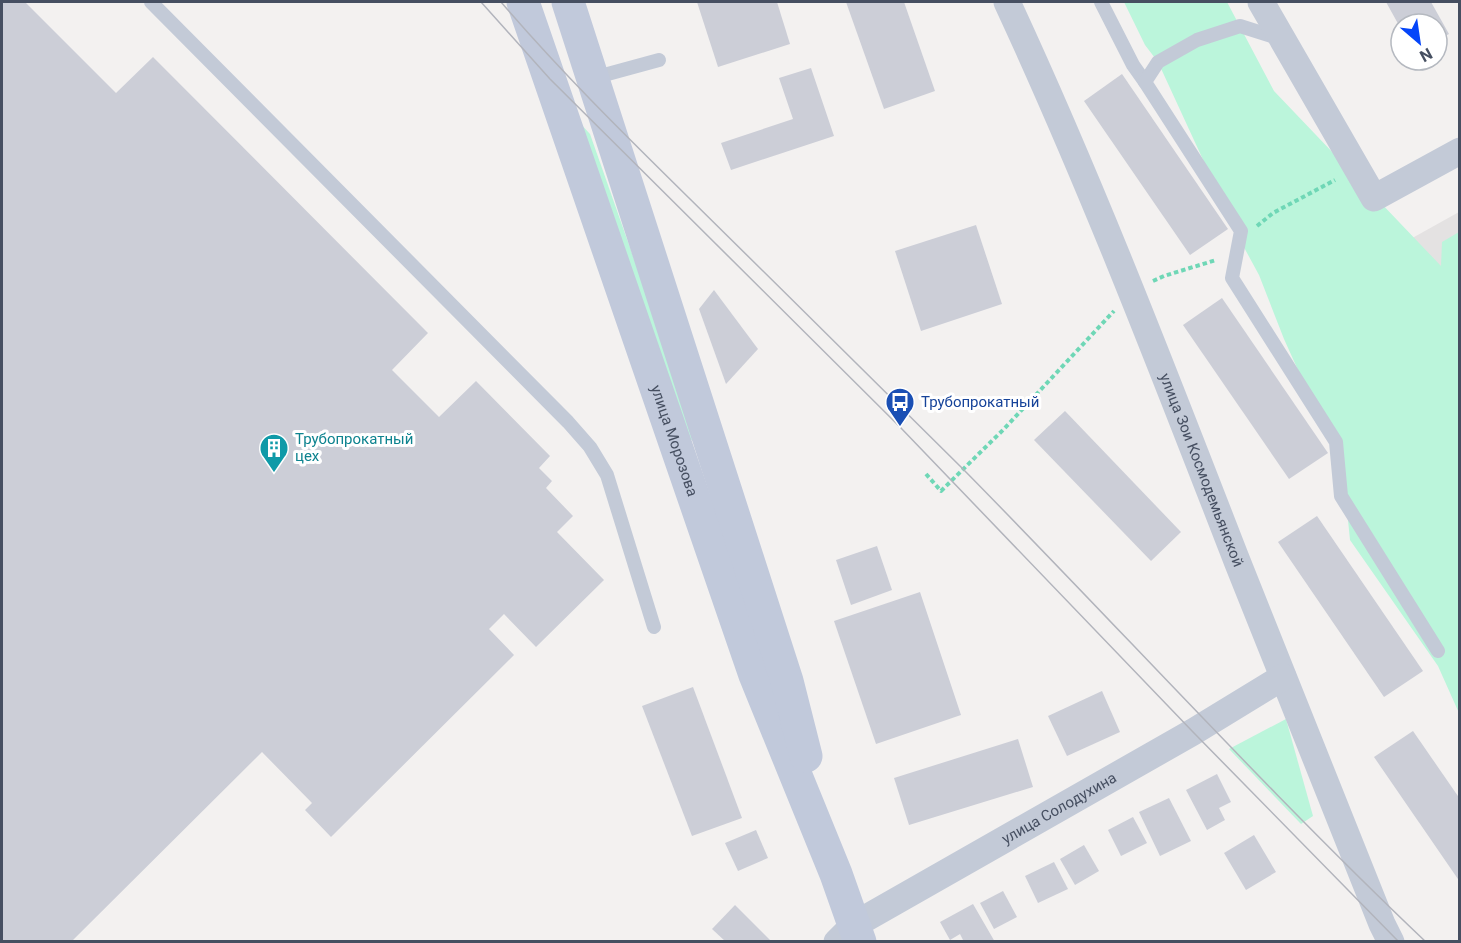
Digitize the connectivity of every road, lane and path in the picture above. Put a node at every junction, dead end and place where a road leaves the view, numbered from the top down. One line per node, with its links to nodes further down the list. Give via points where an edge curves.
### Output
1 (152, 2): 12 (lane, via 590,447 607,475)
2 (522, 2): 15 (main road, улица Морозова, via 754,675)
3 (568, 2): 9 (main road, улица Морозова)
4 (1007, 2): 14 (street, улица Зои Космодемьянской, via 1086,181)
5 (1101, 2): 10 (lane)
6 (1261, 2): 7 (street)
7 (1283, 40): 10 (lane, via 1240,26 1197,40 1158,62); 11 (street, via 1374,198)
8 (659, 60): 9 (lane)
9 (593, 78): 15 (main road, улица Морозова, via 787,681)
10 (1145, 82): 13 (lane, via 1241,231 1232,278 1336,442 1341,495)
11 (1460, 151)
12 (654, 627)
13 (1438, 651)
14 (1282, 677): 16 (street, улица Солодухина); 17 (street, улица Зои Космодемьянской)
15 (836, 874): 16 (main road, улица Морозова)
16 (850, 936)
17 (1391, 942)

